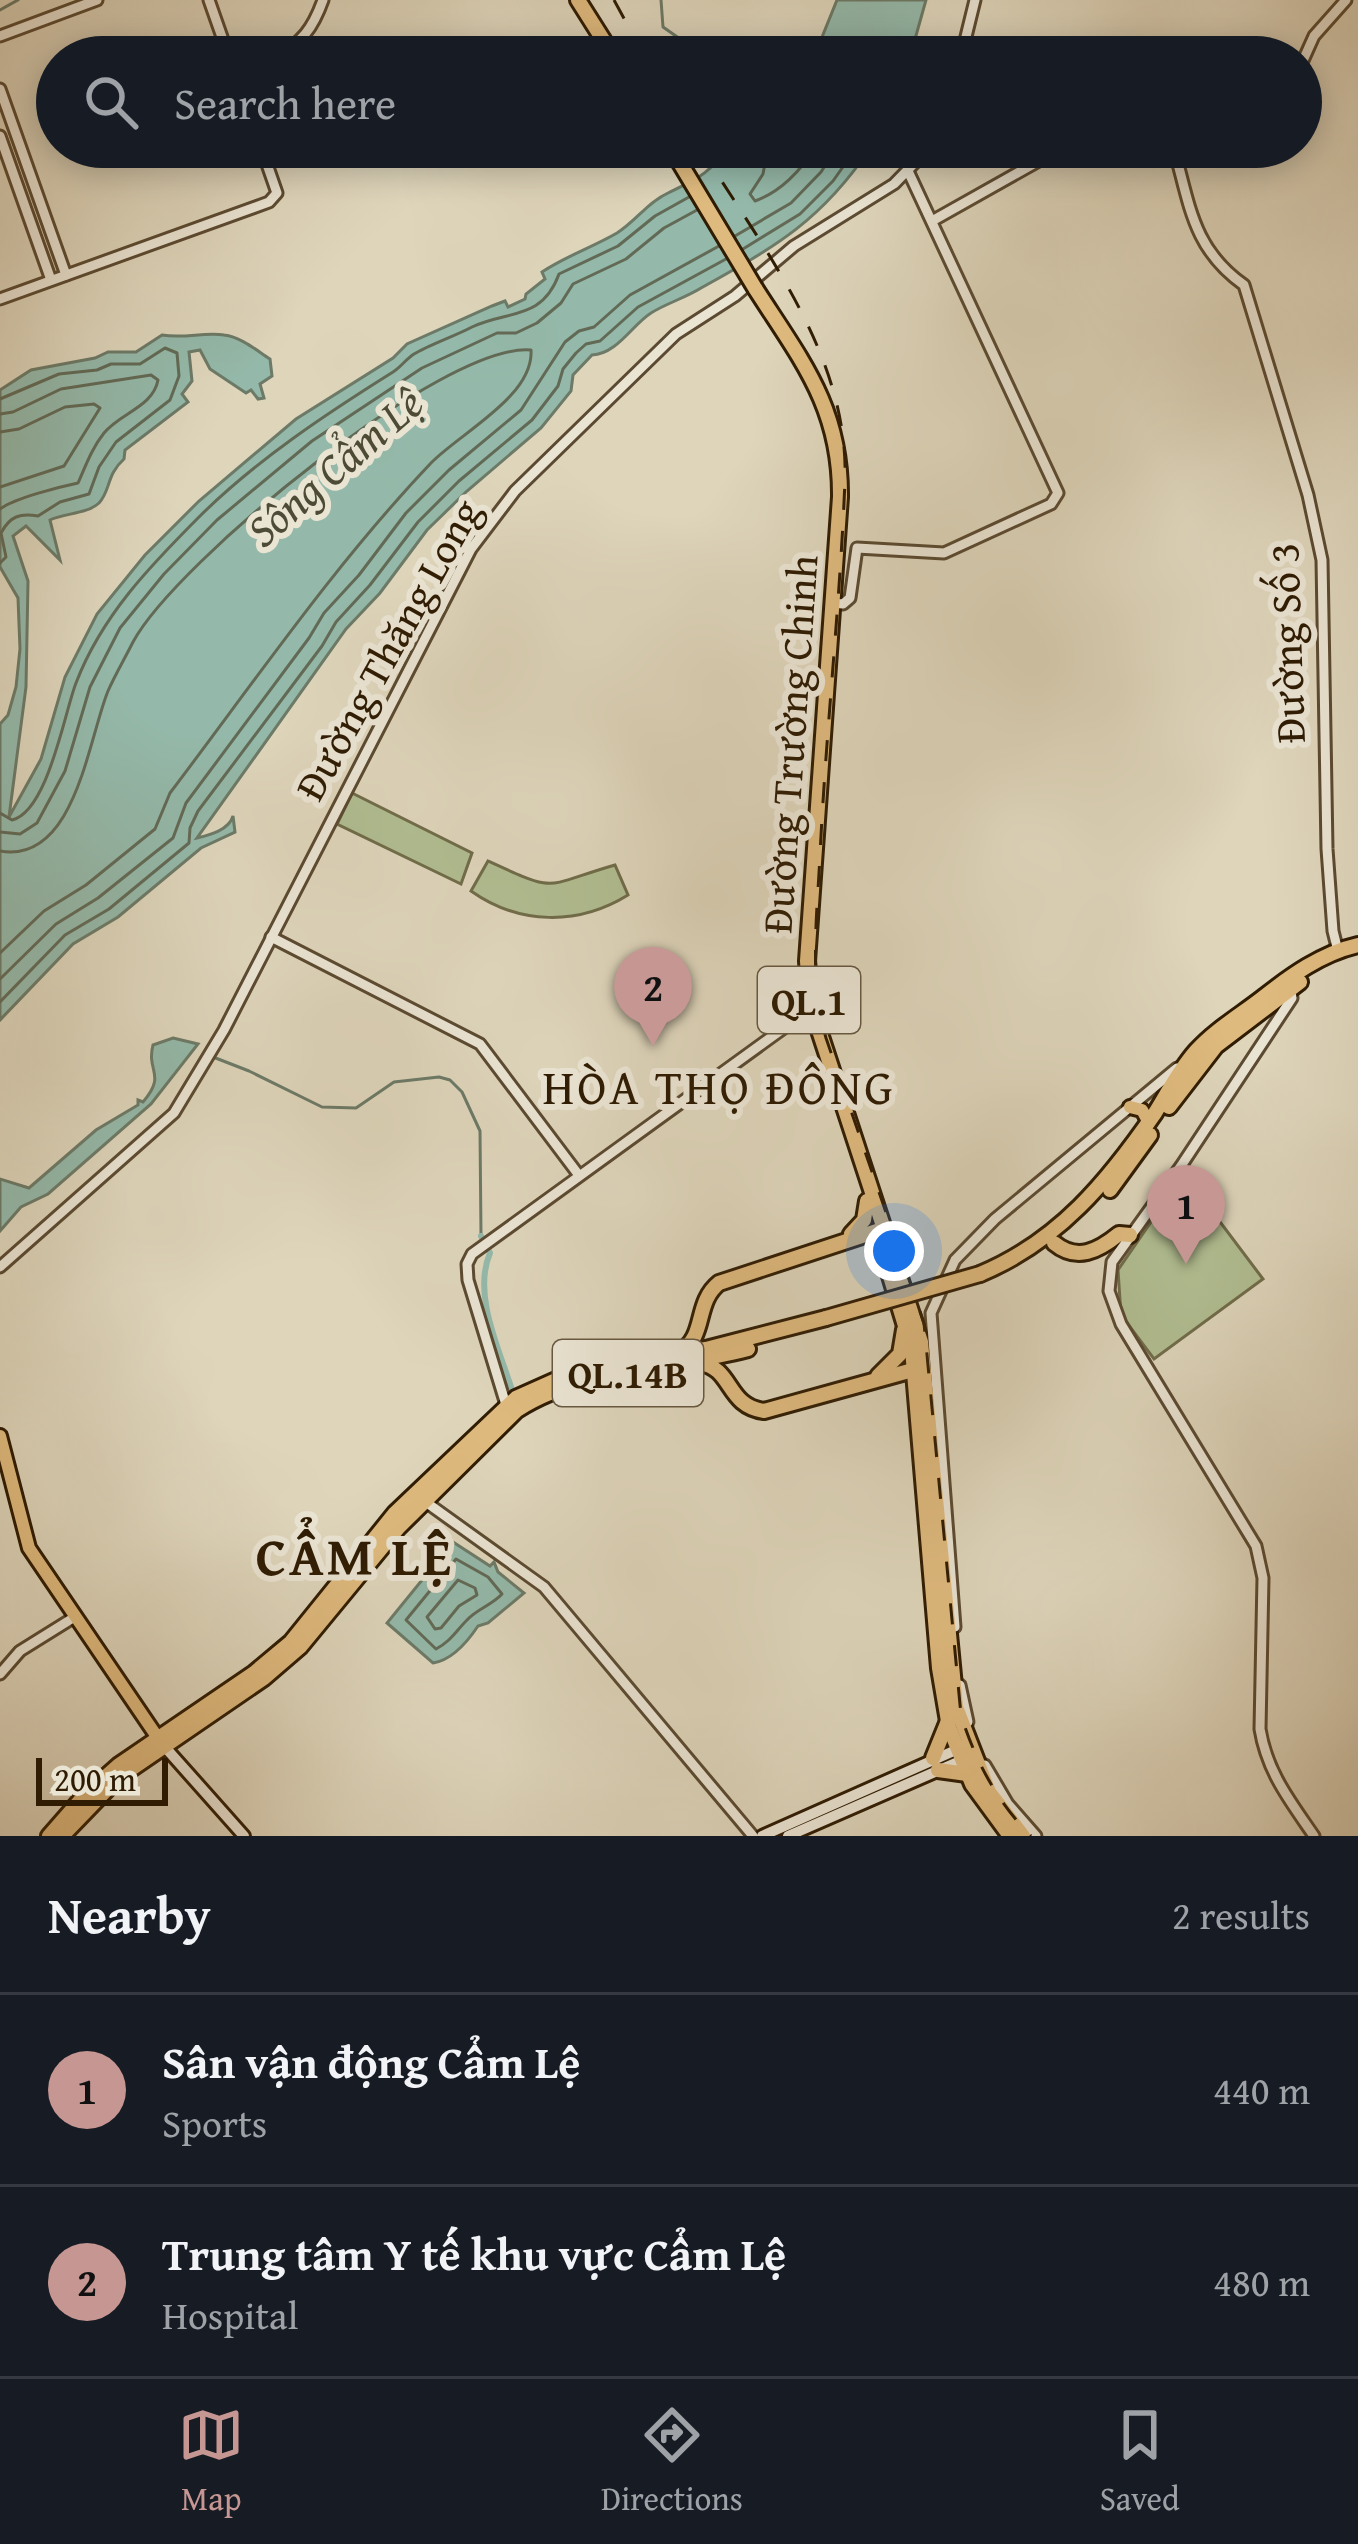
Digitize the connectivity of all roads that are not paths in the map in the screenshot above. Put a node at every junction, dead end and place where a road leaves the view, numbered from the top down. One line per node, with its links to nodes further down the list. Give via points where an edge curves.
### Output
1 (98, 0): 7 (street)
2 (209, 0): 8 (street)
3 (323, 0): 9 (street)
4 (574, 0): 10 (highway)
5 (975, 0): 11 (street)
6 (1346, 0): 12 (street)
7 (0, 36)
8 (222, 36)
9 (304, 36)
10 (597, 36)
11 (966, 36)
12 (1314, 36)
13 (0, 89): 22 (street)
14 (0, 136): 23 (street)
15 (268, 168): 22 (street, via 277,193 269,202)
16 (679, 168): 24 (highway, QL.1, bridge)
17 (911, 168): 20 (street, Đường Thăng Long)
18 (1026, 168): 21 (street)
19 (1183, 168): 29 (street, Đường Số 3, via 1205,249 1244,285 1318,533 1329,890)
20 (908, 171): 21 (street); 27 (street, Đường Thăng Long, via 676,334 502,506 471,549)
21 (932, 221): 26 (street, via 1057,500 944,553 857,548 850,598)
22 (66, 275): 23 (street)
23 (51, 280): 25 (street)
24 (752, 289): 26 (highway, Đường Trường Chinh / QL.1, via 819,391 837,439); 32 (highway, Đường Trường Chinh / QL.1, via 822,414 832,464 801,956)
25 (0, 299)
26 (832, 603): 38 (highway, Đường Trường Chinh / QL.1, via 808,981)
27 (271, 937): 36 (street, via 480,1044); 43 (street, Đường Thăng Long, via 173,1113)
28 (1358, 945): 29 (highway, QL.14B)
29 (1338, 951): 33 (highway, QL.14B, via 1276,986)
30 (1358, 955): 31 (highway, QL.14B)
31 (1290, 988): 39 (street, via 1292,998); 41 (highway, QL.14B, via 1207,1054 1108,1193)
32 (806, 1017): 36 (street); 37 (highway, Đường Trường Chinh / QL.1)
33 (1187, 1062): 34 (street); 35 (highway, QL.14B)
34 (1130, 1107): 35 (main road); 50 (street, via 955,1260 931,1313)
35 (1148, 1121): 44 (highway, QL.14B, via 1085,1204)
36 (578, 1174): 53 (street, via 468,1263)
37 (867, 1201): 38 (highway, Đường Trường Chinh / QL.1); 40 (highway, via 864,1220)
38 (880, 1227): 40 (highway); 42 (highway, Đường Trường Chinh / QL.1); 50 (highway, Đường Trường Chinh / QL.1, via 916,1319)
39 (1130, 1235): 41 (highway, via 1083,1253); 71 (street, via 1110,1269 1112,1306 1256,1546 1264,1578 1264,1754)
40 (848, 1238): 42 (highway); 45 (highway, via 724,1280)
41 (1054, 1243): 44 (highway, QL.14B)
42 (885, 1257): 46 (highway, Đường Trường Chinh / QL.1)
43 (0, 1267)
44 (981, 1278): 47 (highway, QL.14B)
45 (701, 1312): 47 (highway, via 712,1337); 48 (highway, via 692,1345)
46 (905, 1322): 50 (highway, Đường Trường Chinh / QL.1); 51 (highway, via 903,1356)
47 (745, 1345): 48 (highway, QL.14B); 49 (highway, QL.14B); 52 (highway, via 731,1369)
48 (670, 1356): 53 (highway, QL.14B, via 572,1373 536,1386)
49 (689, 1363): 52 (highway, via 713,1366); 53 (highway, QL.14B, via 567,1386)
50 (923, 1371): 51 (highway); 54 (highway, Đường Trường Chinh / QL.1); 61 (highway, Đường Trường Chinh / QL.1); 70 (street, via 964,1708 993,1781)
51 (879, 1380): 52 (highway, via 764,1411); 54 (highway, via 908,1392)
52 (733, 1394)
53 (508, 1410): 56 (highway, QL.14B)
54 (919, 1419): 59 (highway, Đường Trường Chinh / QL.1)
55 (0, 1436): 57 (main road, via 28,1548)
56 (420, 1497): 60 (highway, QL.14B, via 300,1647); 66 (street, via 552,1594)
57 (73, 1618): 58 (street, via 20,1651); 60 (main road)
58 (0, 1674)
59 (948, 1721): 61 (highway, Đường Trường Chinh / QL.1); 62 (highway)
60 (161, 1742): 63 (highway, QL.14B, via 94,1786); 64 (highway, QL.14B); 65 (main road)
61 (965, 1757): 62 (highway); 62 (main road); 68 (highway, Đường Trường Chinh / QL.1); 69 (highway, Đường Trường Chinh / QL.1)
62 (936, 1764): 66 (main road); 67 (main road)
63 (49, 1836)
64 (62, 1836)
65 (244, 1836)
66 (758, 1836)
67 (788, 1836)
68 (1010, 1836)
69 (1023, 1836)
70 (1036, 1836)
71 (1314, 1836)

